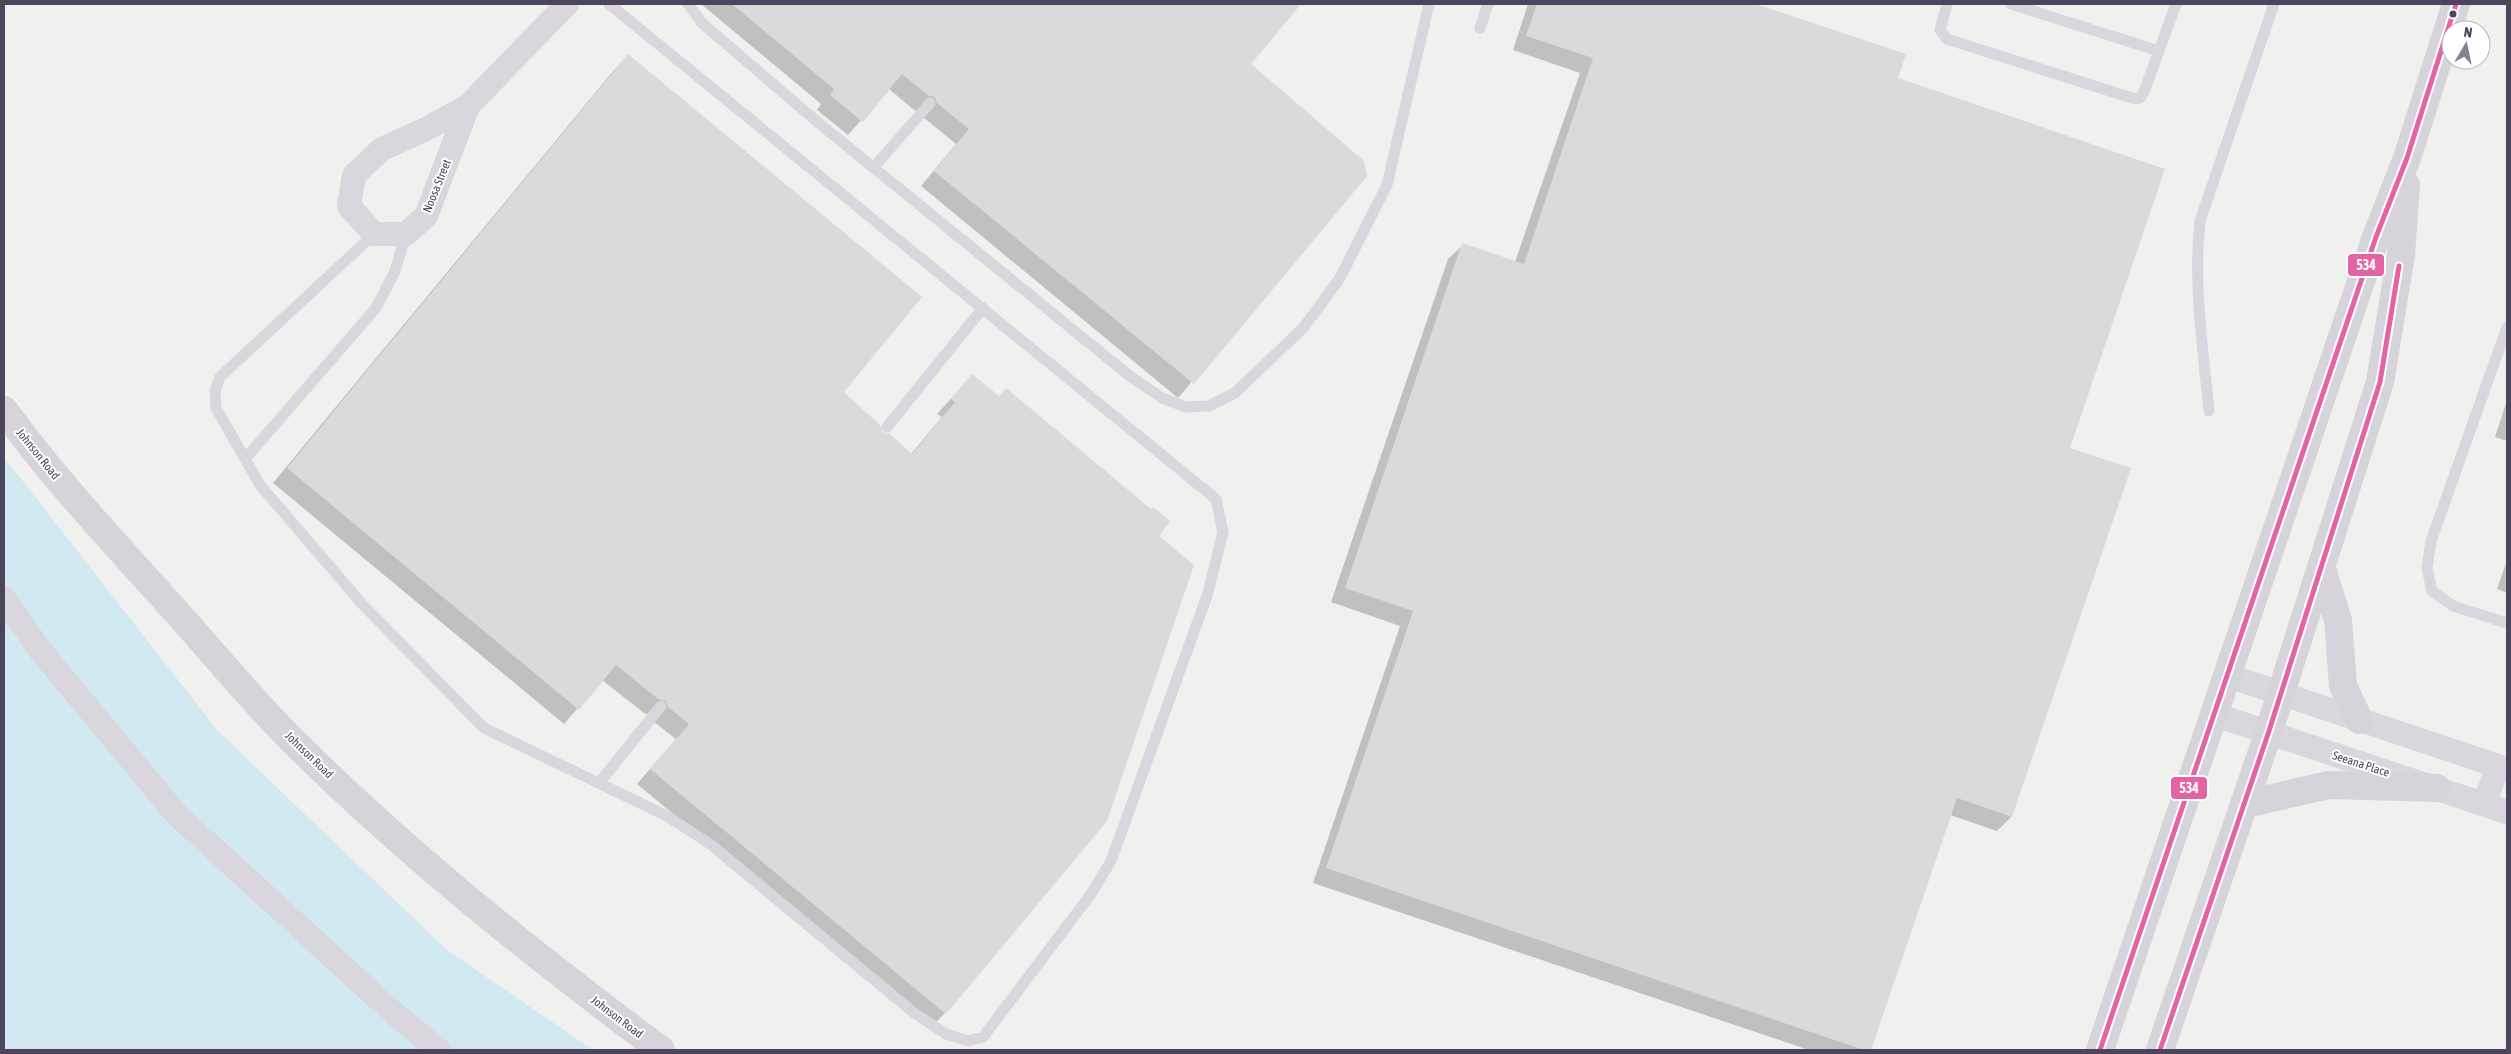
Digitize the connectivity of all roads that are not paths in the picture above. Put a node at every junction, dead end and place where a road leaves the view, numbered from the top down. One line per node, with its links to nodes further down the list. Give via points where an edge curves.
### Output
1 (567, 4): 14 (street, Noosa Street)
2 (609, 4): 19 (lane)
3 (688, 4): 16 (lane, via 702,24)
4 (1429, 4): 16 (lane, via 1387,185 1340,278 1304,327 1235,393 1209,406 1186,407 1162,398 1131,378)
5 (1488, 4): 11 (lane)
6 (1947, 4): 12 (lane, via 1940,30 1947,39 2135,99 2144,92)
7 (2011, 4): 12 (lane)
8 (2174, 4): 12 (lane)
9 (2274, 4): 22 (lane, via 2200,221 2196,252)
10 (2456, 4): 15 (main road)
11 (1480, 28)
12 (2159, 51)
13 (930, 103): 16 (lane)
14 (468, 106): 17 (street, Noosa Street, via 382,149 354,175 348,206); 18 (street, Noosa Street, via 426,216)
15 (2407, 158): 25 (main road, via 2401,255 2380,382); 28 (main road, via 2376,237)
16 (874, 167)
17 (374, 234): 18 (street); 24 (lane, via 220,377 215,391 216,408)
18 (406, 234): 24 (lane, via 395,271 376,308)
19 (983, 308): 23 (lane); 35 (lane, via 1216,499 1223,532 1208,593 1111,861 984,1037 968,1041 946,1034 912,1012 710,844 667,816)
20 (2507, 327): 27 (lane, via 2431,541 2427,568 2432,591 2453,606)
21 (4, 410): 41 (main road, Johnson Road, via 29,445 98,526 289,736 372,815 489,916)
22 (2209, 411)
23 (887, 427)
24 (245, 459): 35 (lane, via 260,485 363,605 484,728)
25 (2322, 569): 29 (main road); 32 (main road, via 2338,620 2343,686)
26 (4, 598): 40 (street, via 40,650 177,815 395,1014)
27 (2507, 623)
28 (2229, 676): 29 (street); 31 (main road)
29 (2281, 694): 32 (street); 33 (main road)
30 (661, 706): 35 (lane)
31 (2216, 715): 33 (street, Seeana Place); 42 (main road)
32 (2359, 720): 34 (street)
33 (2268, 734): 36 (street, Seeana Place); 37 (main road)
34 (2503, 768): 38 (street)
35 (599, 783)
36 (2437, 788): 37 (main road, via 2329,785); 38 (street, Seeana Place)
37 (2245, 804): 43 (main road)
38 (2484, 804): 39 (street, Seeana Place)
39 (2507, 812)
40 (439, 1050)
41 (661, 1050)
42 (2100, 1050)
43 (2160, 1050)

